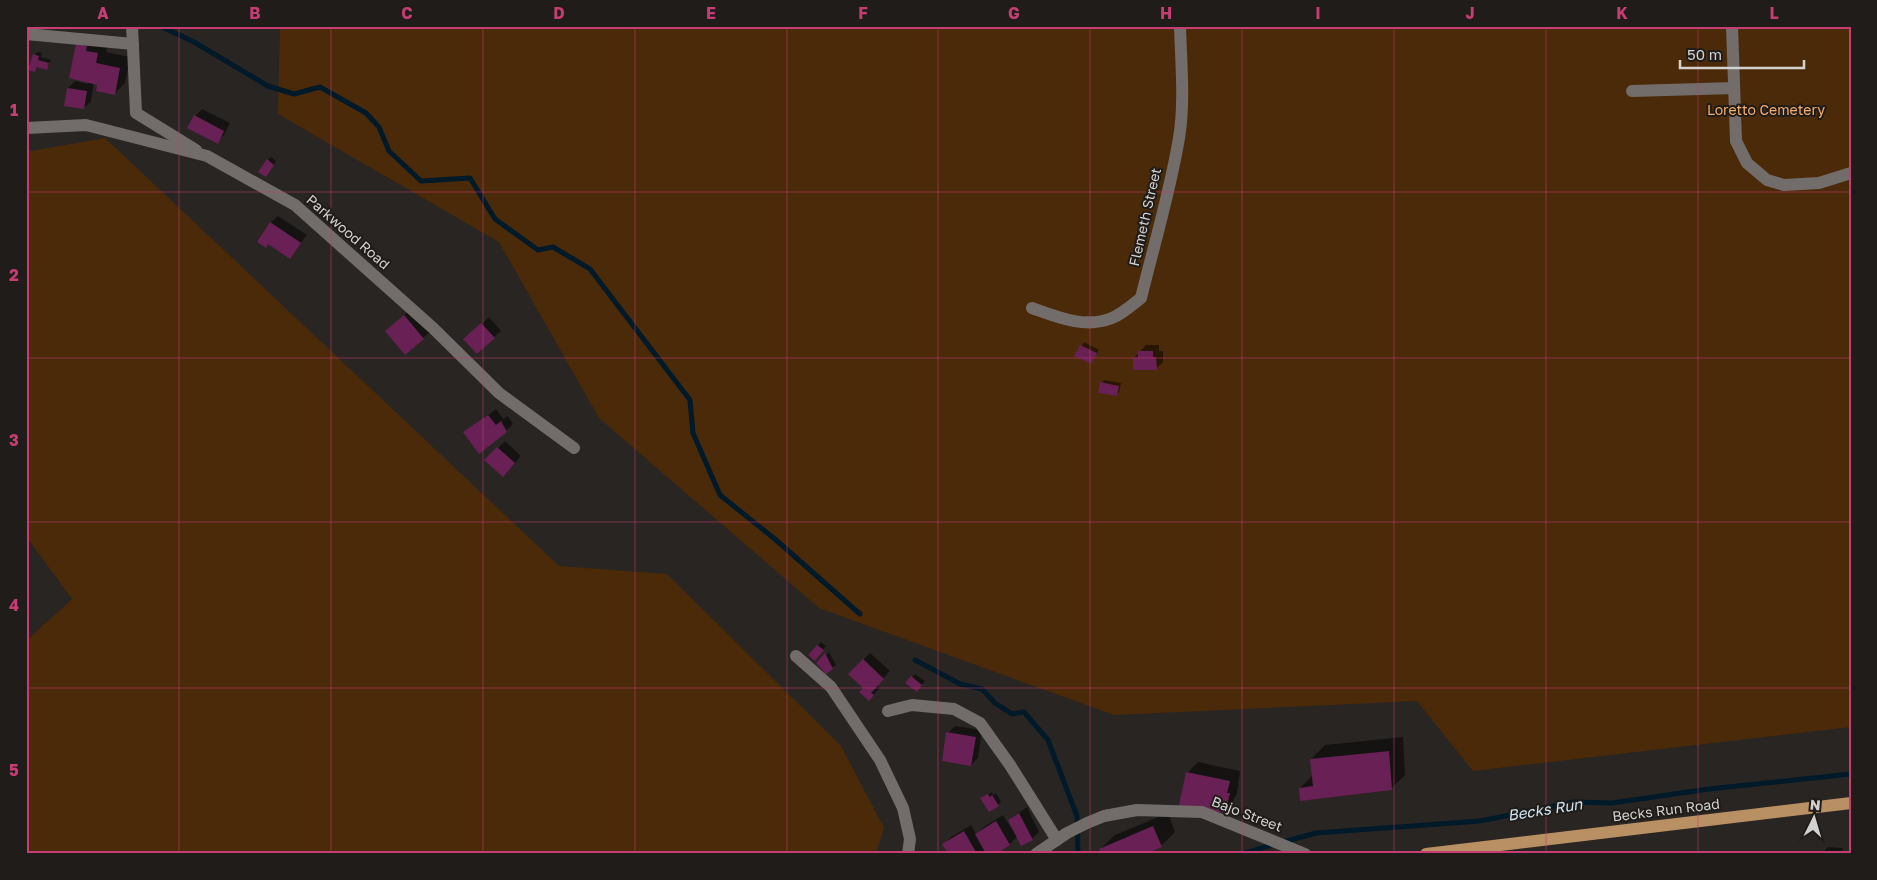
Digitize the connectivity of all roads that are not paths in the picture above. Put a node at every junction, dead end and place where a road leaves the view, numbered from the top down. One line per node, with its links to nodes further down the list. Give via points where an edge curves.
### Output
1 (132, 26): 5 (street)
2 (1180, 26): 11 (street, Flemeth Street, via 1179,136 1141,298 1112,318 1091,323 1064,319)
3 (1732, 26): 6 (street)
4 (26, 34): 5 (street)
5 (133, 44): 9 (street, via 136,112)
6 (1734, 88): 7 (street); 10 (street, via 1736,141 1747,163 1767,180 1784,185 1819,183)
7 (1632, 91)
8 (26, 128): 9 (street, Parkwood Road, via 86,125)
9 (207, 156): 12 (street, Parkwood Road, via 295,205 433,328 498,393)
10 (1851, 173)
11 (1032, 308)
12 (574, 448)
13 (796, 656): 18 (street, via 832,687 880,760 903,808 910,839)
14 (888, 711): 16 (street, via 912,705 954,709 980,723)
15 (1851, 803): 20 (main road, Becks Run Road)
16 (1062, 836): 17 (street, Bajo Street, via 1104,816 1137,810 1202,812); 19 (street, Bajo Street)
17 (1302, 852)
18 (908, 854)
19 (1036, 854)
20 (1426, 854)

